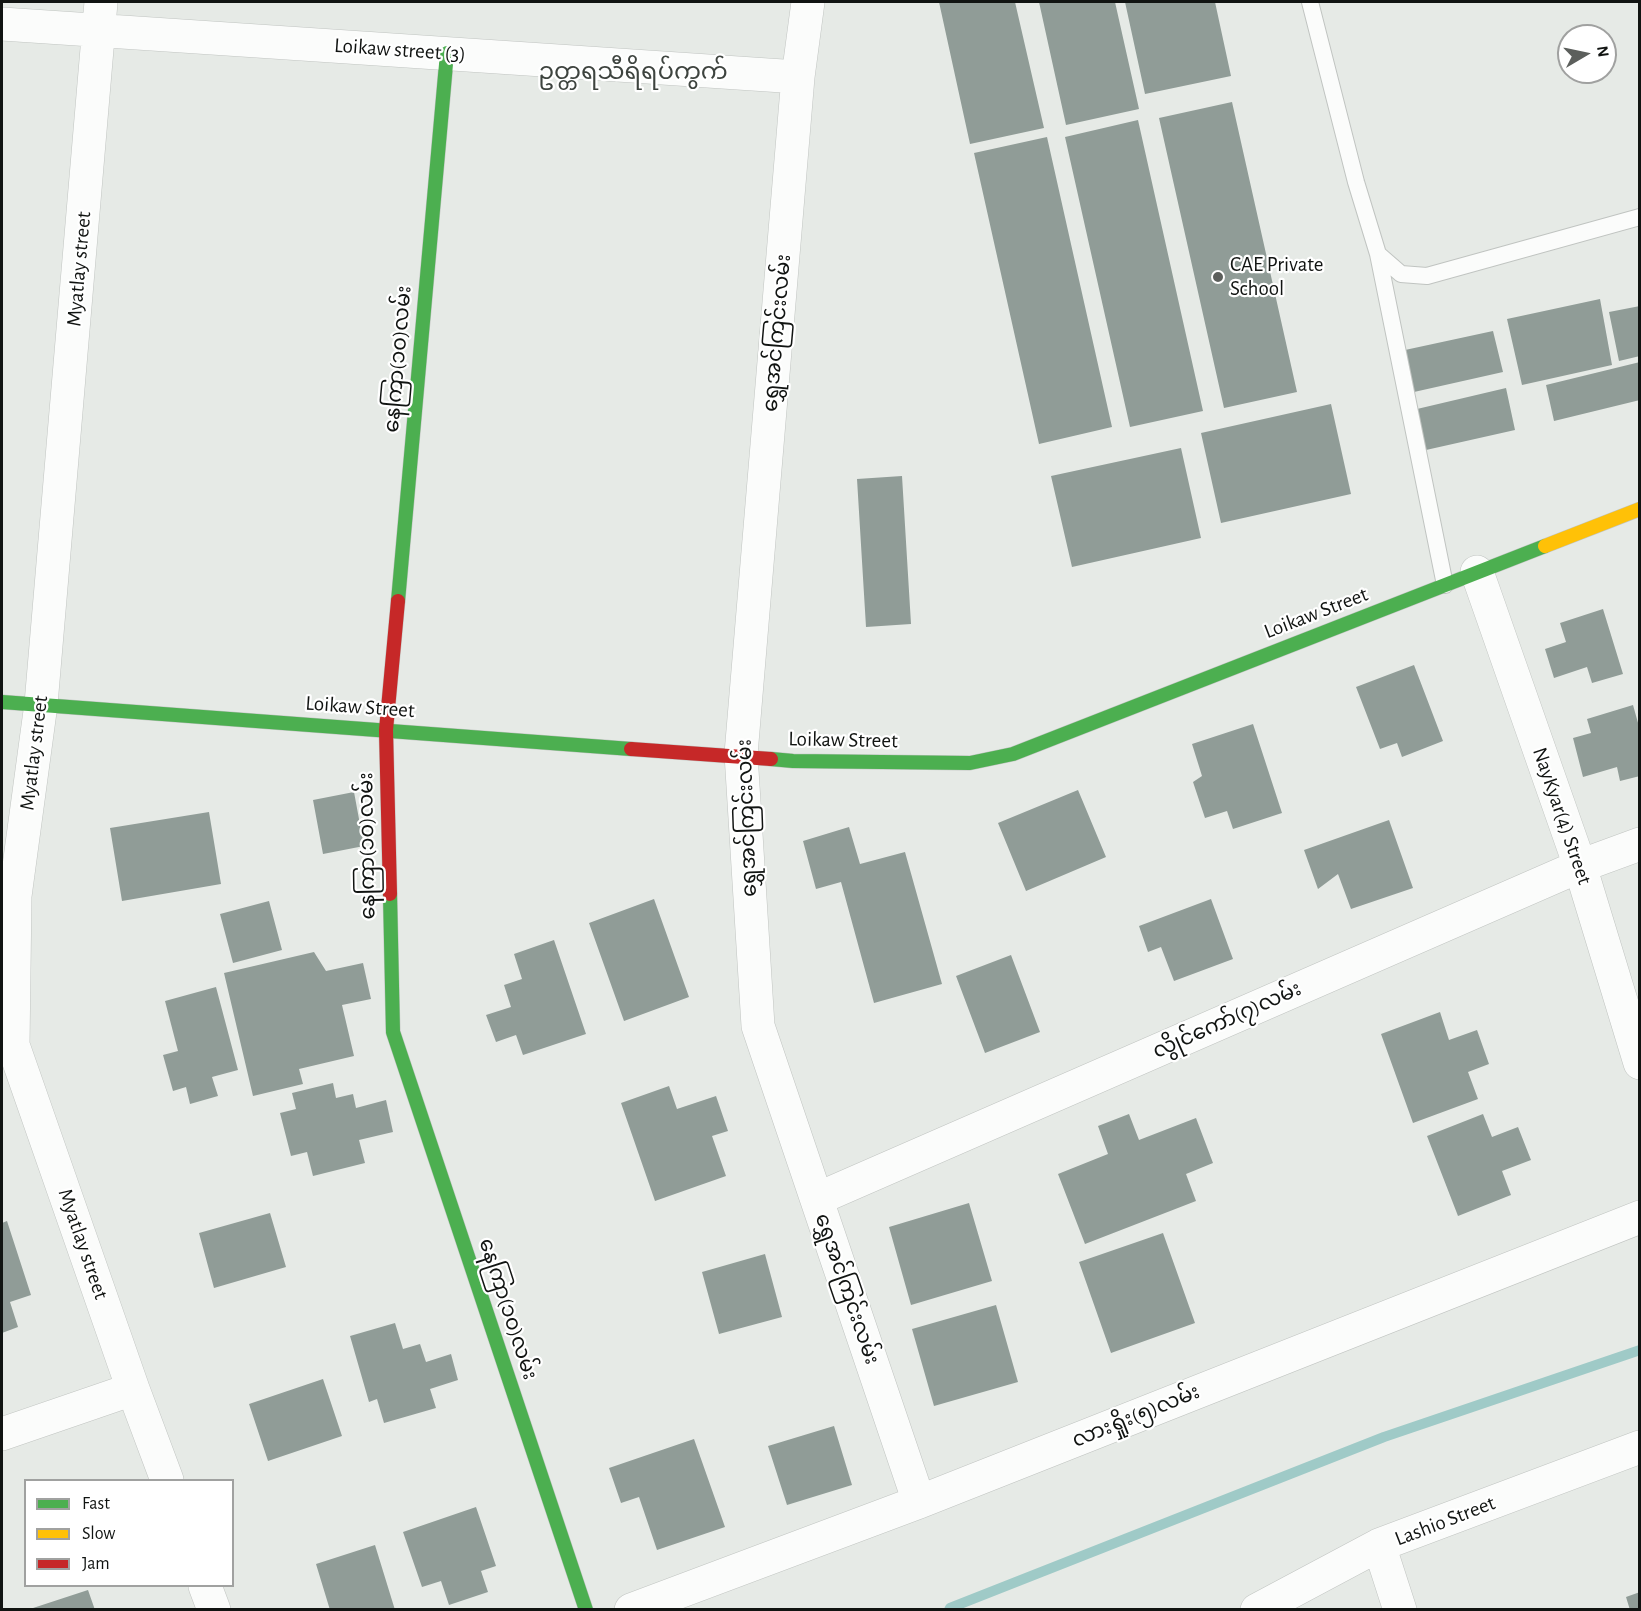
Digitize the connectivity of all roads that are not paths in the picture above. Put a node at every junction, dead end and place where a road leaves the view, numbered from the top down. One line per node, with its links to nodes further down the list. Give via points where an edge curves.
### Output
1 (808, 2): 6 (street, ရွှေအင်ကြင်းလမ်း)
2 (1310, 2): 8 (lane)
3 (100, 16): 4 (street, Loikaw street (3)); 5 (street, Loikaw street (3)); 13 (street, Myatlay street)
4 (2, 24)
5 (447, 53): 6 (street, Loikaw street (3)); 14 (street, နေကြာ(၁၀)လမ်း)
6 (798, 77): 15 (street, ရွှေအင်ကြင်းလမ်း)
7 (1640, 217): 8 (lane, via 1427,276 1401,274)
8 (1378, 254): 11 (lane)
9 (1640, 509): 10 (street, Loikaw Street)
10 (1477, 572): 11 (street, Loikaw Street); 17 (street, NayKyar(4) Street)
11 (1445, 585): 15 (street, Loikaw Street, via 1013,754 970,763)
12 (2, 702): 13 (street, Loikaw Street)
13 (41, 704): 14 (street, Loikaw Street); 18 (street, Myatlay street, via 15,896)
14 (386, 730): 15 (street, Loikaw Street); 30 (street, နေကြာ(၁၀)လမ်း, via 393,1032)
15 (741, 758): 20 (street, ရွှေအင်ကြင်းလမ်း, via 758,1026)
16 (1640, 844): 17 (street, လွိုင်ကော်(၇)လမ်း)
17 (1580, 866): 19 (street, NayKyar(4) Street); 20 (street, လွိုင်ကော်(၇)လမ်း)
18 (8, 989): 22 (street, Myatlay street, via 13,1045)
19 (1640, 1063)
20 (817, 1199): 26 (street, ရွှေအင်ကြင်းလမ်း)
21 (1640, 1217): 26 (street, လားရှိုး(၅)လမ်း)
22 (134, 1389): 23 (street); 25 (street, Myatlay street)
23 (2, 1434)
24 (1640, 1447): 27 (street, Lashio Street)
25 (167, 1479)
26 (919, 1502): 31 (street, လားရှိုး(၅)လမ်း)
27 (1379, 1545): 32 (street, Lashio Street); 33 (street)
28 (206, 1587): 29 (street)
29 (214, 1610)
30 (586, 1610)
31 (631, 1610)
32 (1257, 1610)
33 (1400, 1610)

